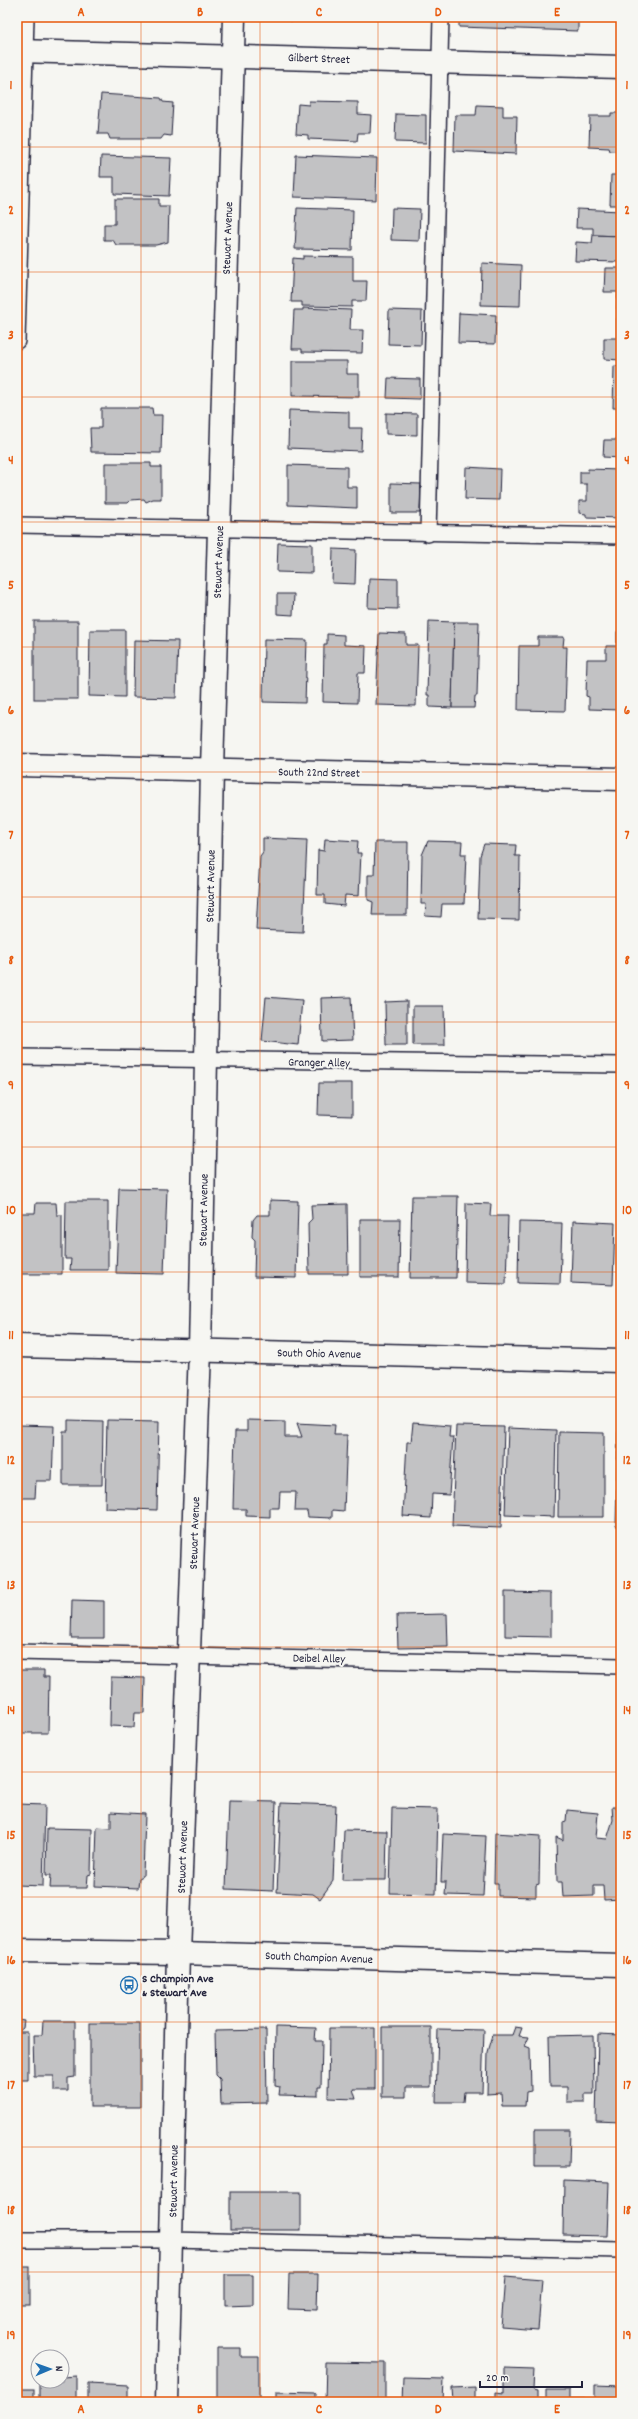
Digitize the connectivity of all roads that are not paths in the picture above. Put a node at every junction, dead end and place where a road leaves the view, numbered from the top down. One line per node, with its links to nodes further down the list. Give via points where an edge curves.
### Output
1 (26, 17): 4 (lane)
2 (234, 17): 5 (street, Stewart Avenue)
3 (441, 17): 6 (lane)
4 (21, 51): 5 (street, Gilbert Street); 8 (lane)
5 (233, 56): 6 (street, Gilbert Street); 10 (street, Stewart Avenue)
6 (439, 62): 7 (street, Gilbert Street); 11 (lane)
7 (621, 66)
8 (17, 341)
9 (17, 526): 10 (lane)
10 (219, 529): 11 (lane); 14 (street, Stewart Avenue)
11 (428, 534): 12 (lane)
12 (621, 536)
13 (17, 765): 14 (street, South 22nd Street)
14 (212, 769): 15 (street, South 22nd Street); 17 (street, Stewart Avenue)
15 (621, 779)
16 (17, 1057): 17 (lane, Granger Alley)
17 (206, 1060): 18 (lane, Granger Alley); 20 (street, Stewart Avenue)
18 (621, 1065)
19 (17, 1346): 20 (street, South Ohio Avenue)
20 (200, 1350): 21 (street, South Ohio Avenue); 23 (street, Stewart Avenue)
21 (621, 1361)
22 (17, 1652): 23 (lane, Deibel Alley)
23 (190, 1655): 24 (lane, Deibel Alley); 26 (street, Stewart Avenue)
24 (621, 1666)
25 (17, 1951): 26 (street, South Champion Avenue)
26 (178, 1953): 27 (street, South Champion Avenue); 29 (street, Stewart Avenue)
27 (621, 1965)
28 (17, 2240): 29 (lane)
29 (171, 2240): 30 (lane); 31 (street, Stewart Avenue)
30 (621, 2250)
31 (167, 2402)

